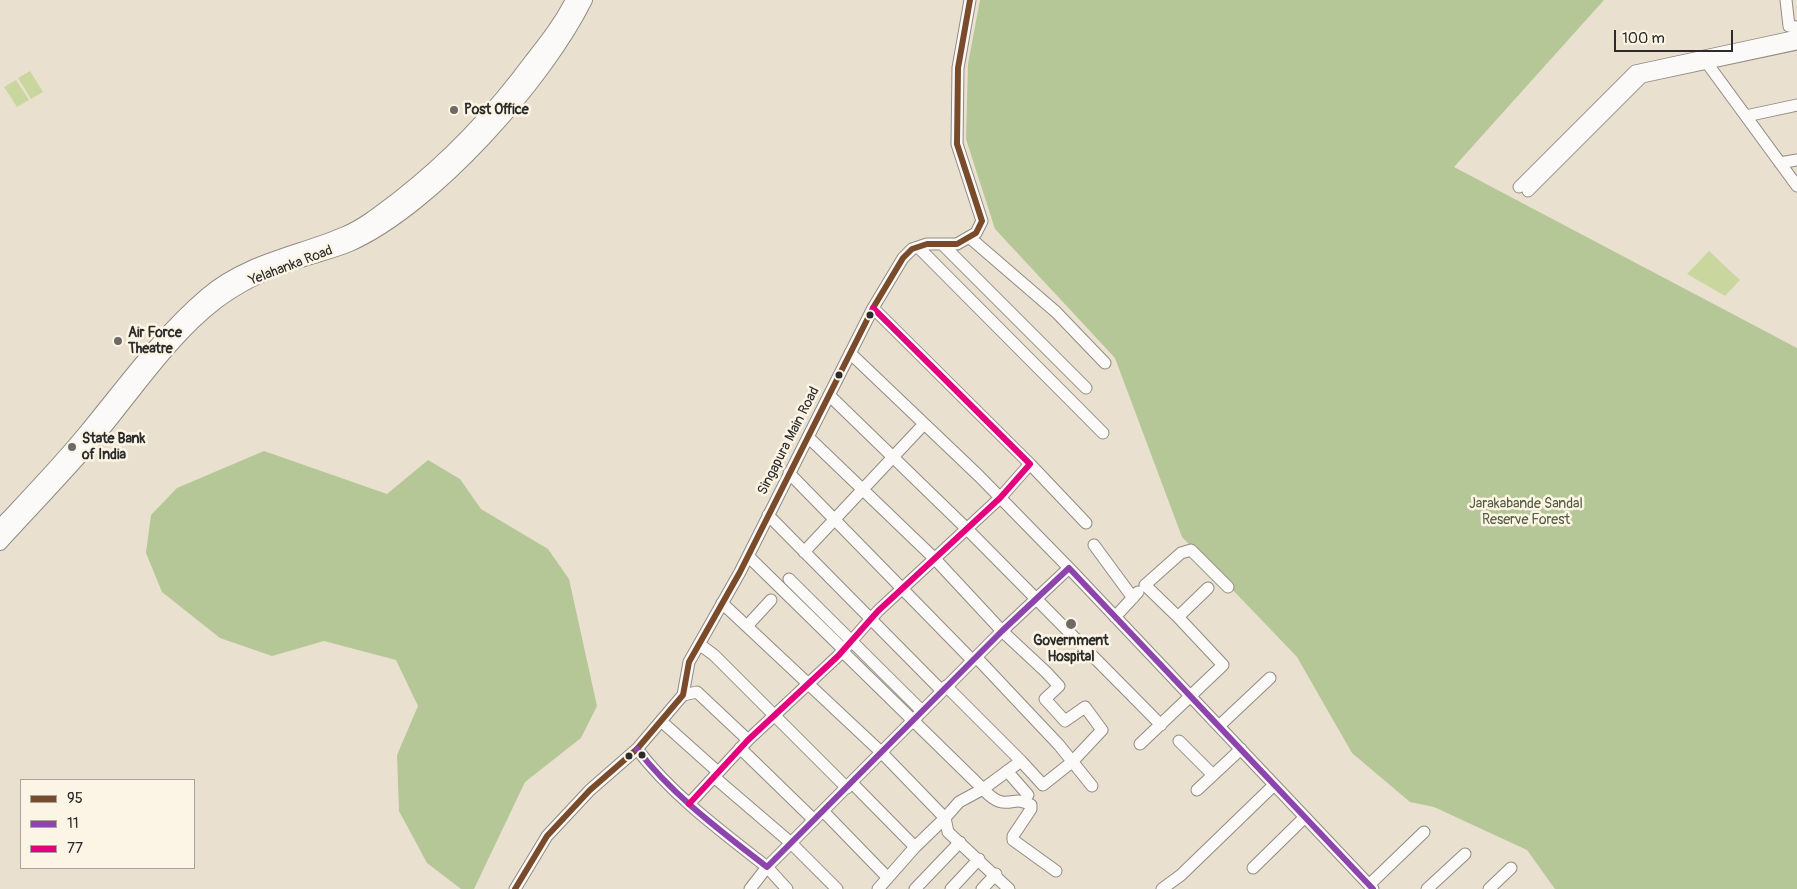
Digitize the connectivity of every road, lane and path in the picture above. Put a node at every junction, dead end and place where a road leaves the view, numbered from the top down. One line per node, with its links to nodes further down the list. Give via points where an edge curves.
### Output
1 (573, 0): 34 (main road, Yelahanka Road, via 564,19 517,82 429,175 346,234 242,272 208,294 174,328)
2 (585, 0): 36 (main road, Yelahanka Road, via 573,24 525,88 439,184 350,244 248,281 215,303 182,335 93,441)
3 (970, 0): 15 (street, via 958,68 957,144 982,221 976,233)
4 (1786, 0): 5 (street, via 1787,20 1790,26)
5 (1797, 27)
6 (1797, 36): 8 (street)
7 (1797, 44): 8 (street)
8 (1704, 59): 10 (street); 14 (street, via 1635,71)
9 (1797, 105): 10 (street)
10 (1746, 116): 12 (street)
11 (1797, 160): 12 (street)
12 (1780, 163): 13 (street)
13 (1797, 186)
14 (1523, 189)
15 (969, 237): 16 (street, via 957,244); 20 (street, via 1056,312)
16 (942, 244): 17 (street); 21 (street)
17 (918, 247): 18 (street, Singapura Main Road, via 903,258); 24 (street)
18 (873, 308): 19 (street, Singapura Main Road); 27 (street)
19 (850, 354): 22 (street, Singapura Main Road); 23 (street)
20 (1105, 363)
21 (1086, 388)
22 (829, 395): 25 (street, Singapura Main Road); 26 (street)
23 (924, 424): 26 (street); 30 (street)
24 (1103, 433)
25 (808, 437): 28 (street, Singapura Main Road); 29 (street)
26 (894, 458): 29 (street); 35 (street)
27 (1030, 464): 30 (street); 33 (street)
28 (790, 473): 31 (street, Singapura Main Road); 32 (street)
29 (863, 490): 32 (street); 40 (street)
30 (1000, 498): 35 (street); 41 (street)
31 (768, 515): 38 (street); 39 (street, Singapura Main Road)
32 (834, 519): 38 (street); 46 (street)
33 (1086, 523)
34 (0, 527)
35 (967, 529): 40 (street); 47 (street)
36 (0, 542)
37 (1094, 545): 48 (street)
38 (804, 552): 53 (street)
39 (748, 556): 50 (street, Singapura Main Road); 58 (street)
40 (934, 560): 46 (street); 55 (street)
41 (1069, 568): 47 (street); 51 (street)
42 (790, 579): 56 (street)
43 (1145, 585): 44 (street, via 1181,553 1190,550); 48 (street); 52 (street)
44 (1228, 587)
45 (1208, 588): 52 (street)
46 (903, 589): 53 (street); 59 (street)
47 (1036, 598): 55 (street); 69 (street)
48 (1133, 598): 51 (street)
49 (771, 600): 54 (street)
50 (722, 603): 54 (street); 57 (street, Singapura Main Road)
51 (1116, 617): 64 (street)
52 (1178, 617): 64 (street, via 1223,665)
53 (871, 619): 56 (street); 62 (street)
54 (747, 626): 61 (street)
55 (1002, 631): 59 (street); 78 (street, via 1059,686 1045,699 1065,721 1085,707 1102,730)
56 (852, 640): 58 (street); 65 (street)
57 (699, 644): 63 (street, Singapura Main Road, via 688,662); 66 (street)
58 (842, 650): 61 (street); 68 (street)
59 (974, 659): 62 (street); 78 (street)
60 (1270, 678): 70 (street)
61 (808, 683): 66 (street); 76 (street)
62 (944, 689): 65 (street); 77 (street)
63 (684, 694): 67 (street); 72 (street, via 697,692)
64 (1191, 695): 69 (street); 70 (street)
65 (922, 711): 68 (street)
66 (774, 714): 72 (street); 82 (street)
67 (661, 721): 74 (street); 80 (street)
68 (912, 722): 76 (street); 85 (street)
69 (1161, 725): 73 (street)
70 (1219, 726): 75 (street)
71 (1178, 741): 81 (street)
72 (744, 744): 80 (street); 92 (street)
73 (1140, 744)
74 (637, 749): 88 (street, via 651,768); 106 (street, via 590,790 547,836)
75 (1240, 749): 81 (street); 83 (street)
76 (882, 753): 82 (street); 91 (street)
77 (1021, 761): 78 (street, via 1043,785); 79 (street)
78 (1072, 762): 84 (street)
79 (1007, 771): 85 (street); 87 (street)
80 (716, 774): 88 (street); 95 (street)
81 (1213, 775): 86 (street)
82 (849, 785): 89 (street); 96 (street)
83 (1274, 785): 90 (street); 115 (street, via 1181,875)
84 (1092, 786)
85 (983, 789): 91 (street, via 959,802); 102 (street, via 993,800 1004,803 1020,801 1031,805 1013,840)
86 (1198, 790)
87 (1028, 795)
88 (689, 804): 99 (street)
89 (823, 811): 92 (street); 104 (street)
90 (1305, 817): 100 (street); 105 (street)
91 (945, 818): 94 (street, via 948,832); 96 (street)
92 (814, 820): 95 (street)
93 (1424, 832): 105 (street)
94 (960, 842): 98 (street); 111 (street)
95 (791, 843): 99 (street); 109 (street)
96 (915, 847): 104 (street)
97 (1465, 854): 116 (street)
98 (979, 859): 103 (street); 112 (street)
99 (767, 867): 107 (street); 108 (street)
100 (1253, 868)
101 (1511, 868): 117 (street)
102 (1056, 871)
103 (996, 874): 113 (street); 114 (street)
104 (888, 878): 110 (street)
105 (1371, 887)
106 (515, 889)
107 (750, 889)
108 (787, 889)
109 (837, 889)
110 (878, 889)
111 (915, 889)
112 (951, 889)
113 (982, 889)
114 (1009, 889)
115 (1162, 889)
116 (1427, 889)
117 (1489, 889)

